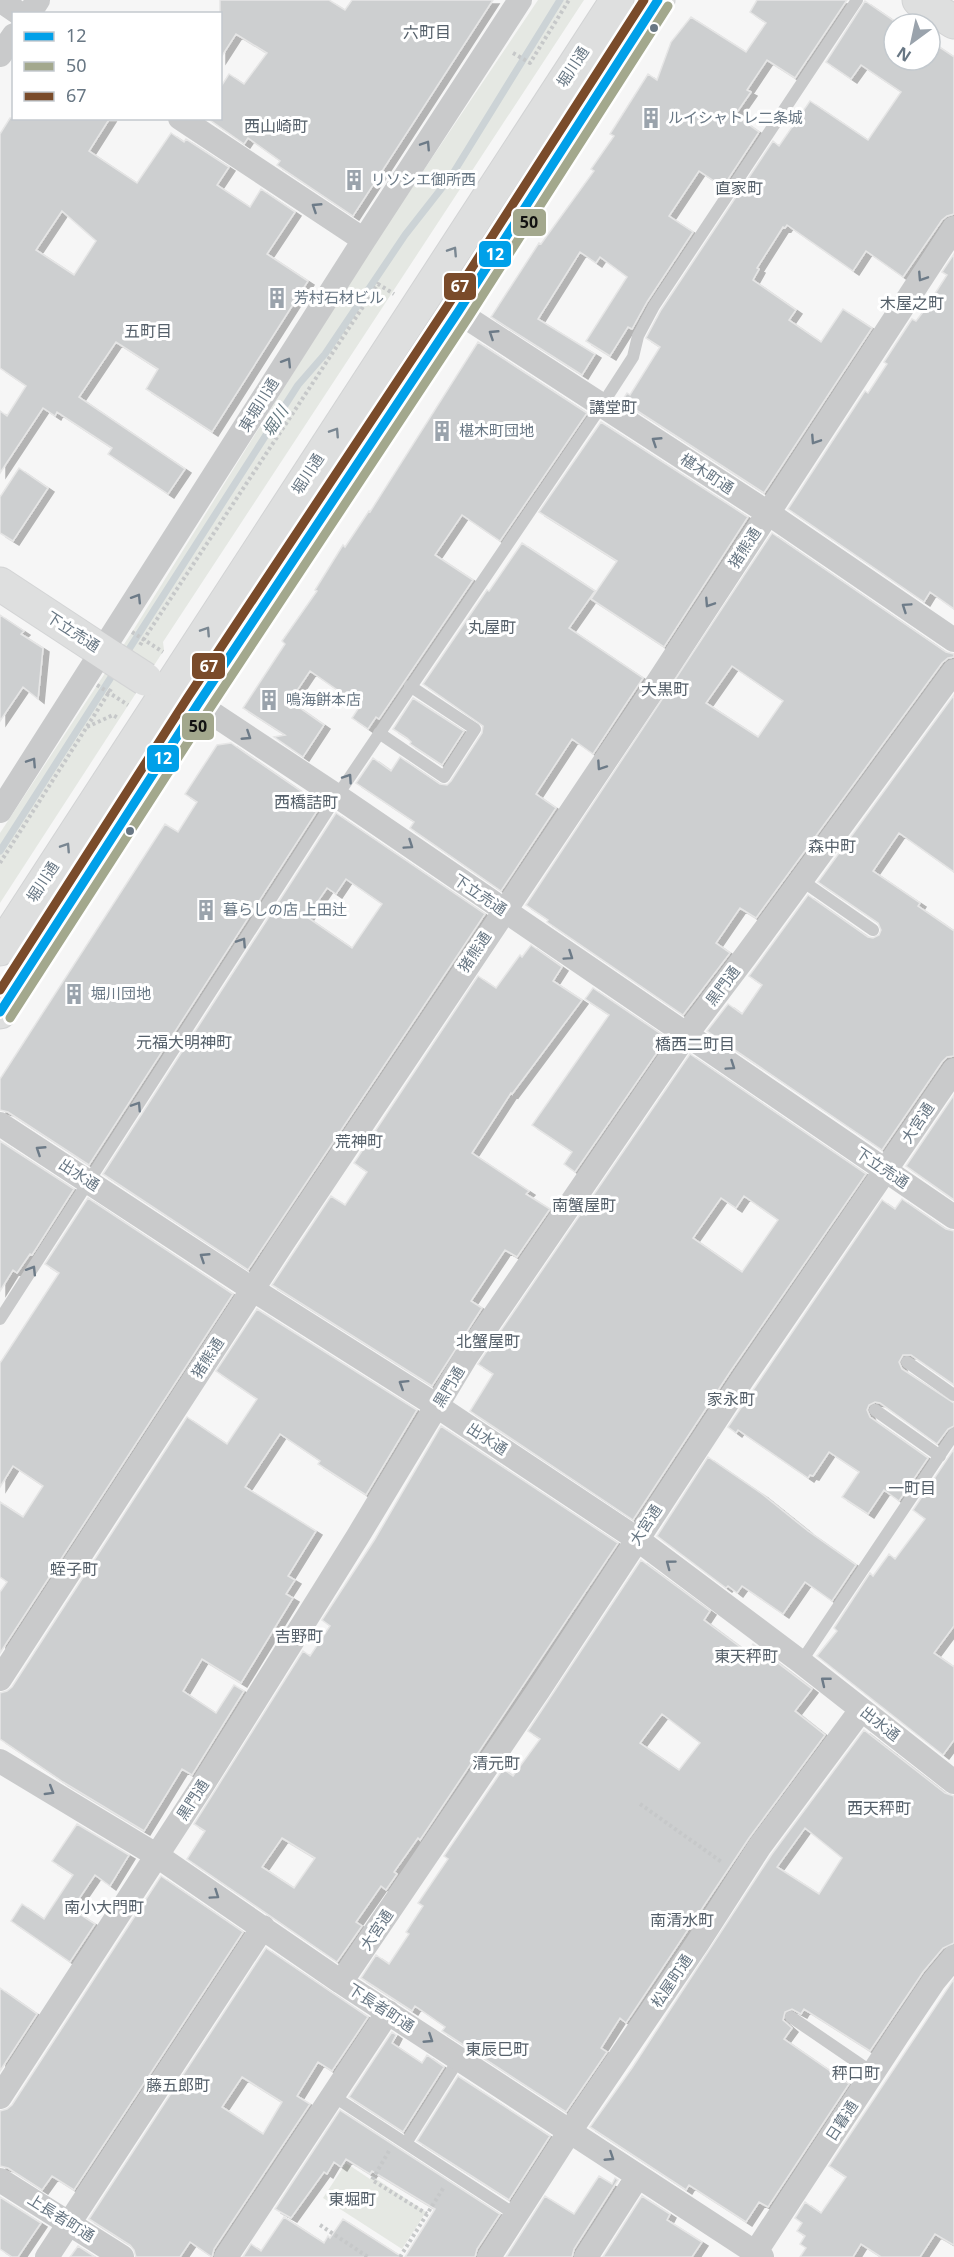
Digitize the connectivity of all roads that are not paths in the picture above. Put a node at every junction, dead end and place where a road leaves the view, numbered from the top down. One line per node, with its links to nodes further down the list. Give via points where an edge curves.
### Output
1 (0, 0): 7 (street)
2 (520, 0): 13 (street, 東堀川通, one-way to 2)
3 (617, 0): 20 (main road, 堀川通, one-way to 3)
4 (658, 0): 14 (main road)
5 (857, 0): 15 (lane, via 654,306 638,336 633,357)
6 (919, 0): 8 (main road)
7 (17, 12)
8 (954, 22)
9 (12, 38): 10 (street)
10 (0, 55)
11 (183, 120): 13 (street, one-way to 11)
12 (954, 228): 16 (street, 猪熊通, one-way to 16)
13 (364, 240): 20 (street, 東堀川通, one-way to 13)
14 (458, 312): 15 (street, 椹木町通, one-way to 14); 22 (main road)
15 (602, 405): 16 (street, 椹木町通, one-way to 15); 21 (lane)
16 (768, 513): 18 (street, 椹木町通, one-way to 16); 27 (street, 猪熊通, one-way to 27)
17 (0, 584): 20 (main road, 下立売通)
18 (954, 640)
19 (954, 671): 26 (street, 黒門通)
20 (125, 676): 22 (main road, 下立売通); 25 (street, 東堀川通, one-way to 20); 29 (main road, 堀川通, one-way to 20)
21 (410, 686): 23 (lane); 23 (lane, via 476,729 444,777)
22 (198, 704): 24 (street, 下立売通, one-way to 24); 30 (main road)
23 (378, 733): 24 (lane, one-way to 23)
24 (337, 796): 27 (street, 下立売通, one-way to 27); 35 (lane, one-way to 24)
25 (0, 811)
26 (801, 880): 28 (lane); 31 (street, 黒門通)
27 (503, 910): 31 (street, 下立売通, one-way to 31); 37 (street, 猪熊通)
28 (873, 930)
29 (0, 950)
30 (0, 1012)
31 (686, 1035): 34 (street, 下立売通, one-way to 34); 41 (street, 黒門通)
32 (954, 1070): 34 (street, 大宮通)
33 (0, 1124): 35 (street, 出水通, one-way to 33)
34 (886, 1170): 36 (street, 下立売通); 45 (street, 大宮通)
35 (88, 1181): 37 (street, 出水通, one-way to 35); 38 (lane, one-way to 35)
36 (954, 1217)
37 (252, 1289): 41 (street, 出水通, one-way to 37); 47 (street, 猪熊通)
38 (0, 1319)
39 (907, 1362): 40 (lane)
40 (954, 1395)
41 (437, 1406): 45 (street, 出水通); 51 (street, 黒門通)
42 (875, 1410): 44 (lane)
43 (954, 1434): 44 (lane)
44 (940, 1456): 46 (lane)
45 (637, 1539): 46 (street, 出水通, one-way to 45); 54 (street, 大宮通)
46 (801, 1662): 48 (street, 出水通, one-way to 46)
47 (0, 1679)
48 (861, 1710): 50 (street, 出水通); 61 (street, 松屋町通, via 760,1846)
49 (0, 1761): 51 (street, 下長者町通, one-way to 51)
50 (950, 1771)
51 (156, 1855): 52 (street, 下長者町通, one-way to 52); 60 (street, 黒門通)
52 (264, 1927): 54 (street, 下長者町通); 66 (street)
53 (954, 1957): 58 (street, 日暮通)
54 (341, 1982): 55 (street, 下長者町通)
55 (388, 2012): 57 (street, 下長者町通, one-way to 57); 59 (street)
56 (791, 2017): 58 (lane)
57 (459, 2059): 61 (street, 下長者町通); 62 (lane)
58 (873, 2073): 67 (street, 日暮通)
59 (333, 2096): 62 (lane); 70 (street)
60 (0, 2097)
61 (570, 2131): 63 (street, 下長者町通, one-way to 63); 65 (street, 松屋町通)
62 (402, 2140): 65 (lane)
63 (638, 2176): 67 (street, 下長者町通); 72 (street)
64 (0, 2180): 66 (street, 上長者町通)
65 (516, 2215): 71 (street, 松屋町通)
66 (69, 2222): 68 (street); 69 (street, 上長者町通)
67 (757, 2256)
68 (47, 2257)
69 (122, 2257)
70 (226, 2257)
71 (489, 2257)
72 (586, 2257)

